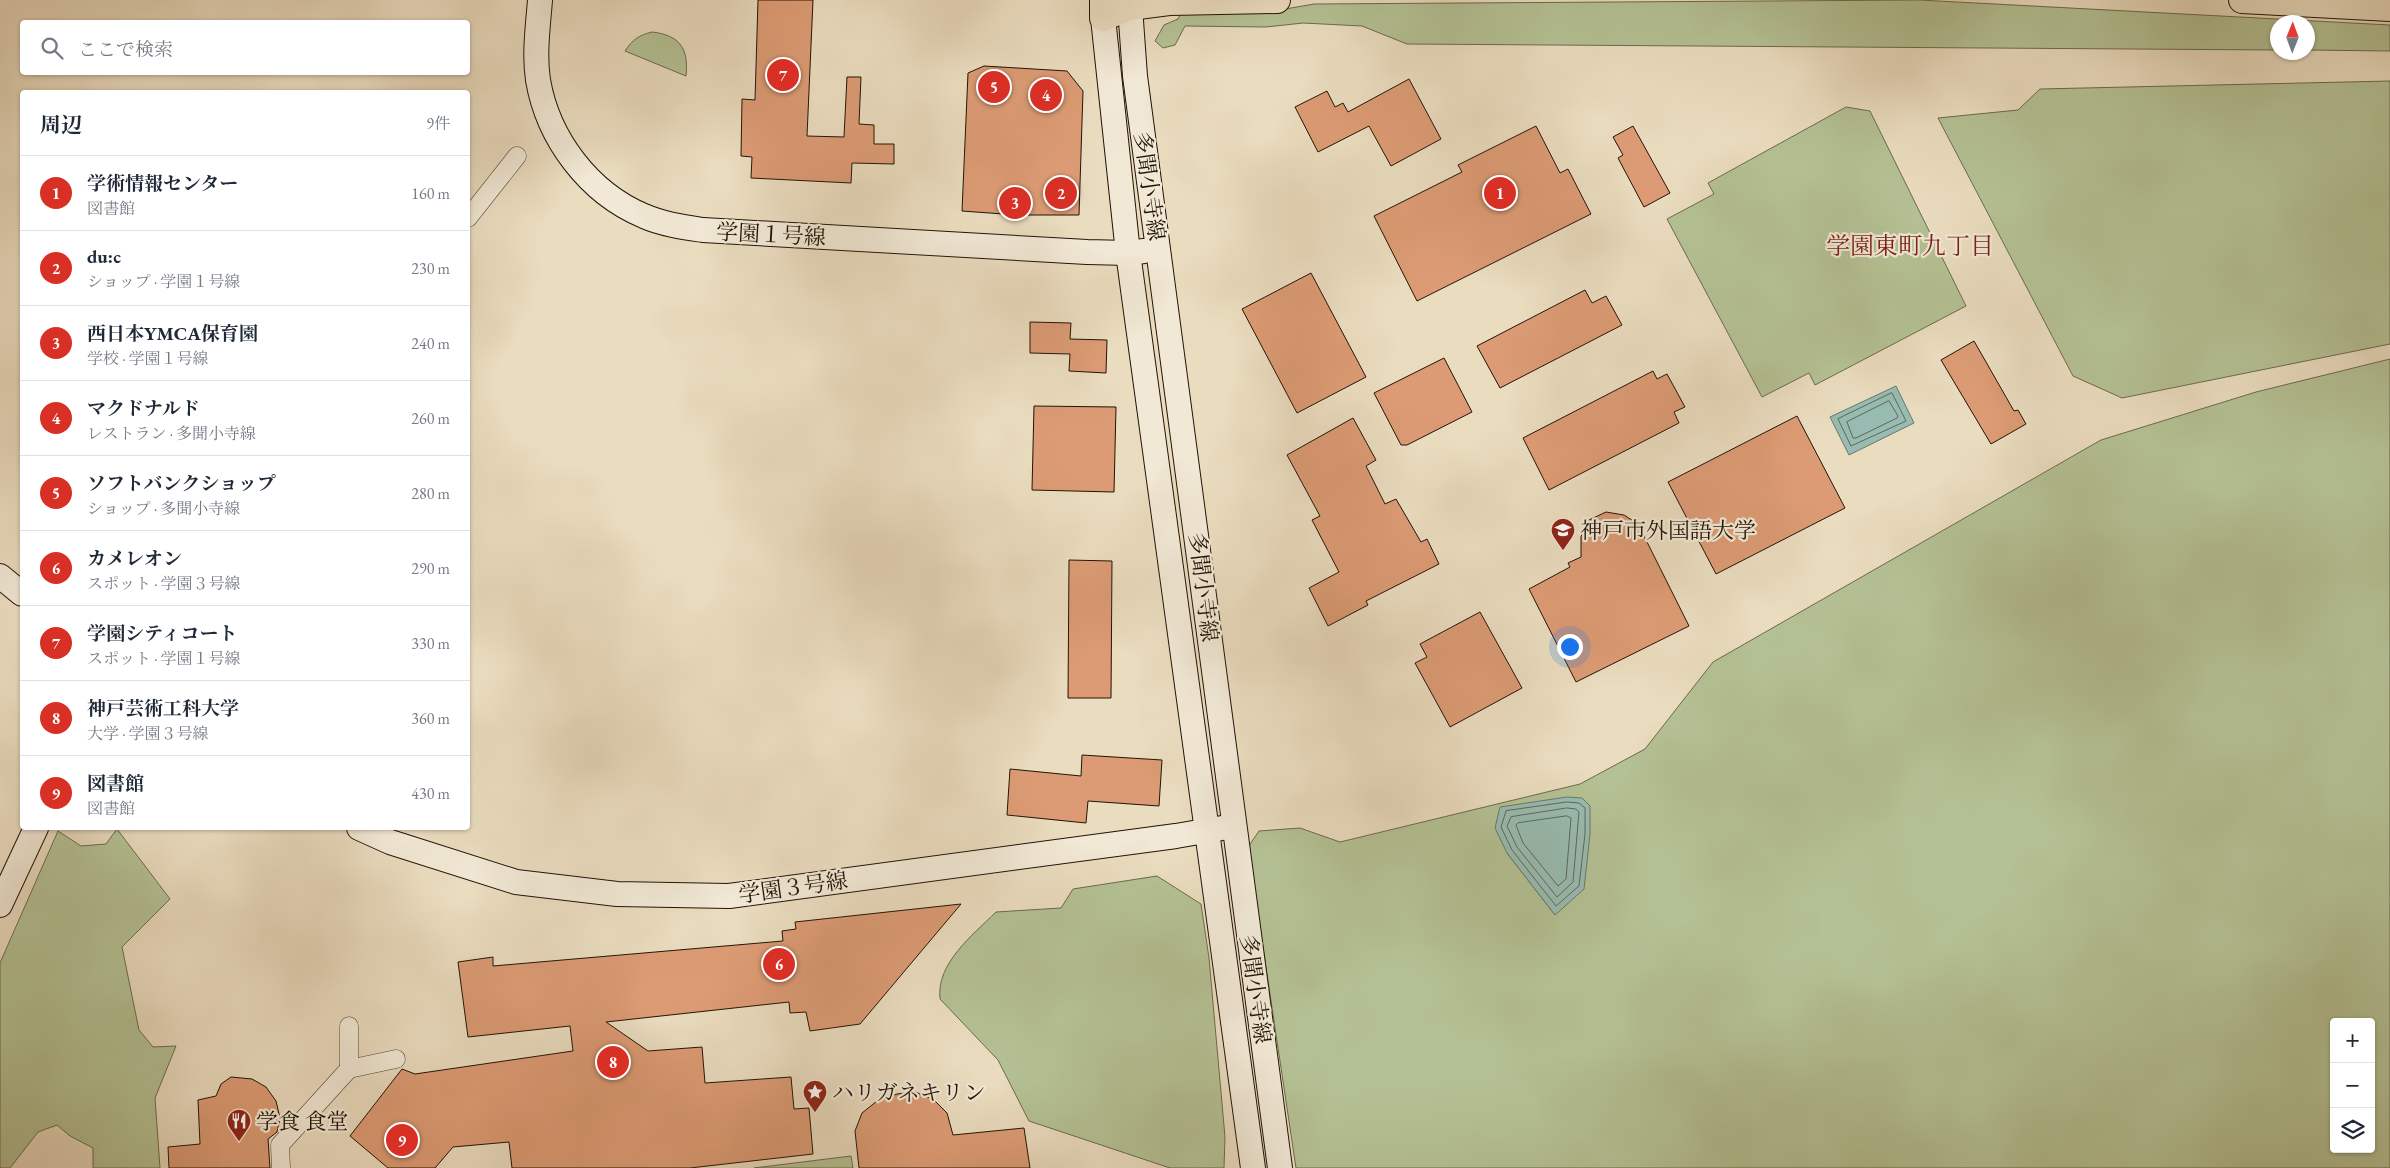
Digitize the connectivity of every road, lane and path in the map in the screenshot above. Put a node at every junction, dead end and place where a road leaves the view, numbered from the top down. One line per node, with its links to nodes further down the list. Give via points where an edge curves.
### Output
1 (540, 0): 10 (street, 学園１号線, via 538,80 548,116 560,142 582,172 608,195 645,217 703,230)
2 (1277, 0): 4 (main road)
3 (2242, 0): 5 (main road)
4 (1130, 3): 6 (main road); 9 (street, 多聞小寺線, via 1134,76)
5 (2390, 8)
6 (1103, 9): 10 (street, 多聞小寺線)
7 (517, 156): 8 (street)
8 (470, 215)
9 (1158, 249): 10 (street, 学園１号線); 13 (street, 多聞小寺線)
10 (1128, 253): 16 (street, 多聞小寺線)
11 (0, 576): 12 (street)
12 (20, 592)
13 (1234, 825): 16 (street, 学園３号線); 23 (street, 多聞小寺線)
14 (35, 830): 17 (street)
15 (363, 830): 16 (street, 学園３号線, via 390,842 516,882 617,894 729,896)
16 (1206, 831): 22 (street, 多聞小寺線)
17 (0, 905)
18 (349, 1026): 20 (street)
19 (396, 1059): 20 (street)
20 (349, 1070): 21 (street, via 280,1145)
21 (280, 1168)
22 (1253, 1168)
23 (1280, 1168)

